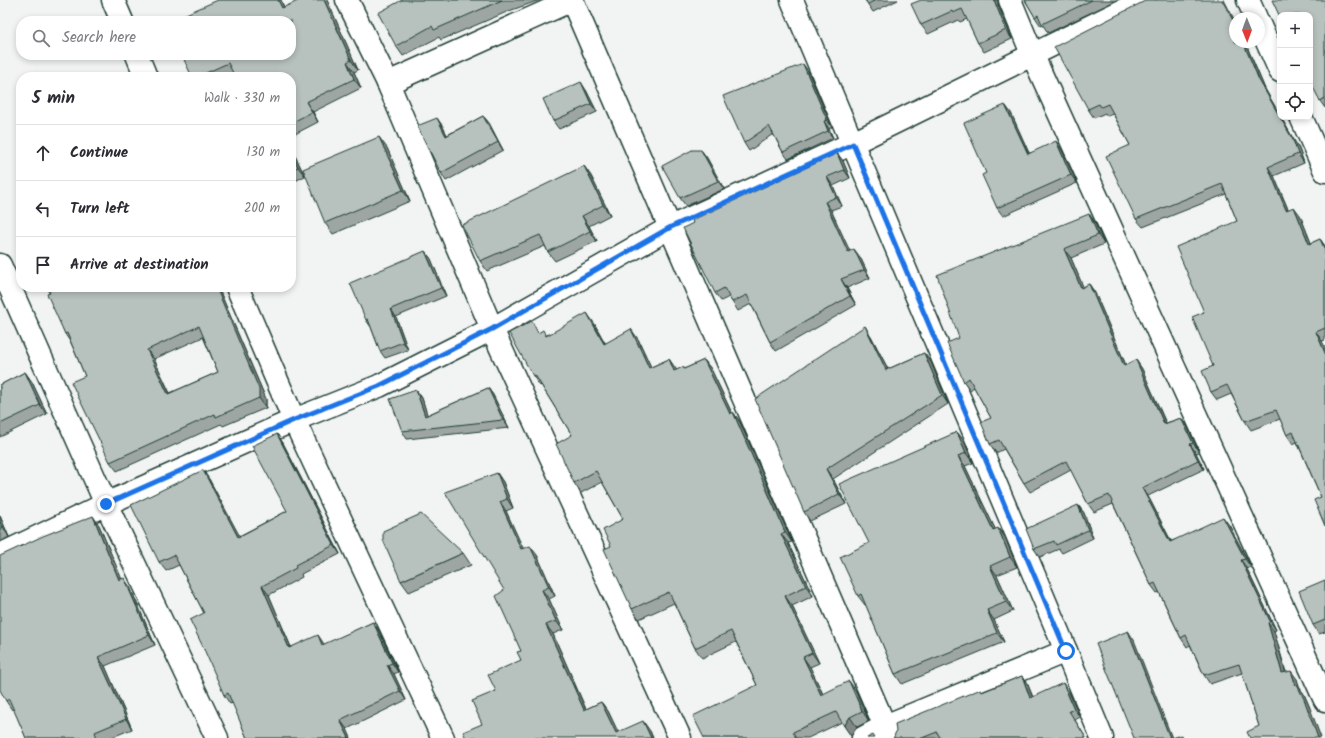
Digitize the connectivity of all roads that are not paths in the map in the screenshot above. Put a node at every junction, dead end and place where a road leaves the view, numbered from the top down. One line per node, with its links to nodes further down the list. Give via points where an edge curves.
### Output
1 (113, 0): 9 (street)
2 (347, 0): 15 (street)
3 (572, 0): 15 (street); 19 (street)
4 (792, 0): 17 (street)
5 (1010, 0): 11 (street)
6 (1144, 0): 11 (street)
7 (1248, 0): 8 (street)
8 (1253, 12)
9 (120, 16)
10 (1265, 37): 13 (street)
11 (1033, 56): 17 (street); 27 (street)
12 (139, 60): 14 (street)
13 (1277, 64)
14 (144, 72)
15 (388, 83): 22 (street)
16 (1302, 120): 18 (street)
17 (853, 144): 19 (street); 26 (street)
18 (1325, 171)
19 (671, 227): 22 (street); 28 (street)
20 (0, 265): 24 (street)
21 (239, 292): 23 (street)
22 (492, 329): 23 (street, via 379,386); 31 (street)
23 (294, 420): 24 (street); 30 (street)
24 (106, 504): 25 (street); 29 (street)
25 (0, 555)
26 (1066, 651): 28 (street); 33 (street)
27 (1325, 700)
28 (888, 732): 32 (street)
29 (217, 738)
30 (443, 738)
31 (680, 738)
32 (863, 738)
33 (1102, 738)

